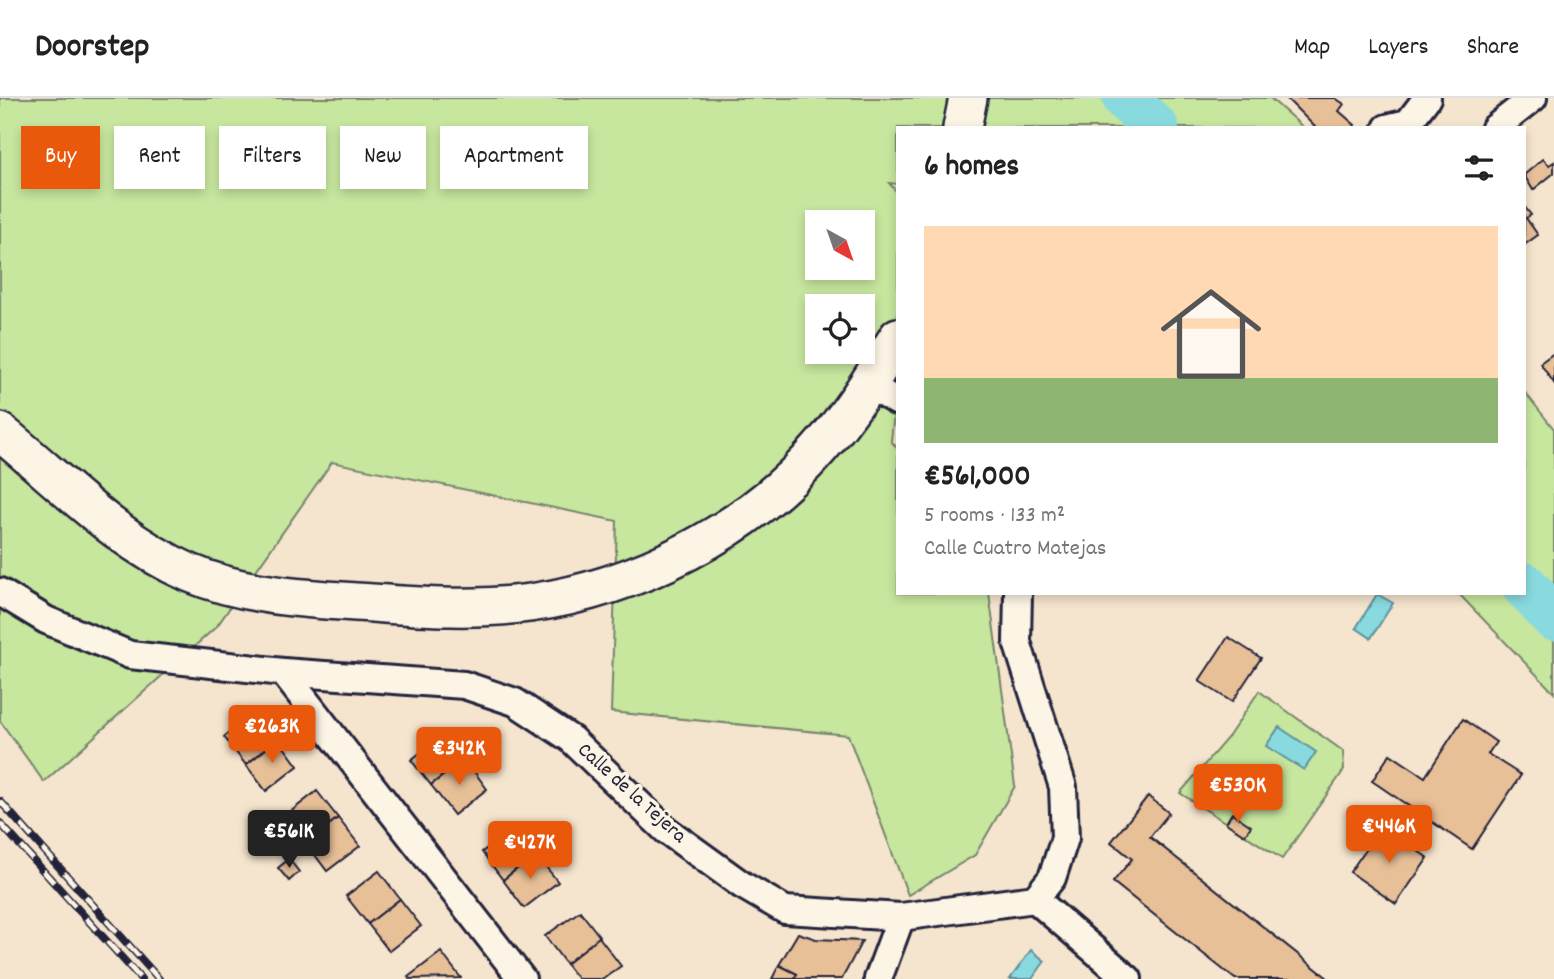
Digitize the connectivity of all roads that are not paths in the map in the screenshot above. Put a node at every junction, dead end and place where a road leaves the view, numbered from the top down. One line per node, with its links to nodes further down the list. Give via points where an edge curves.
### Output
1 (968, 98): 4 (main road)
2 (1427, 98): 5 (street, via 1408,123)
3 (1533, 98): 6 (street)
4 (961, 126)
5 (1395, 126)
6 (1498, 126)
7 (896, 345): 8 (main road)
8 (883, 394): 9 (main road, via 788,480 724,530 681,554 608,584 531,603 492,606 398,605 279,595 190,573 114,529)
9 (0, 432)
10 (0, 592): 12 (street, Calle de la Tejera, via 46,620 130,655)
11 (1018, 595): 13 (street, via 1017,642 1063,787 1065,838 1052,878)
12 (283, 672): 14 (street, Calle de la Tejera, via 464,685 515,702 571,739 666,830 785,910); 15 (street)
13 (1035, 899): 14 (street, Calle de la Tejera); 17 (street)
14 (901, 917): 16 (street)
15 (522, 979)
16 (878, 979)
17 (1128, 979)

